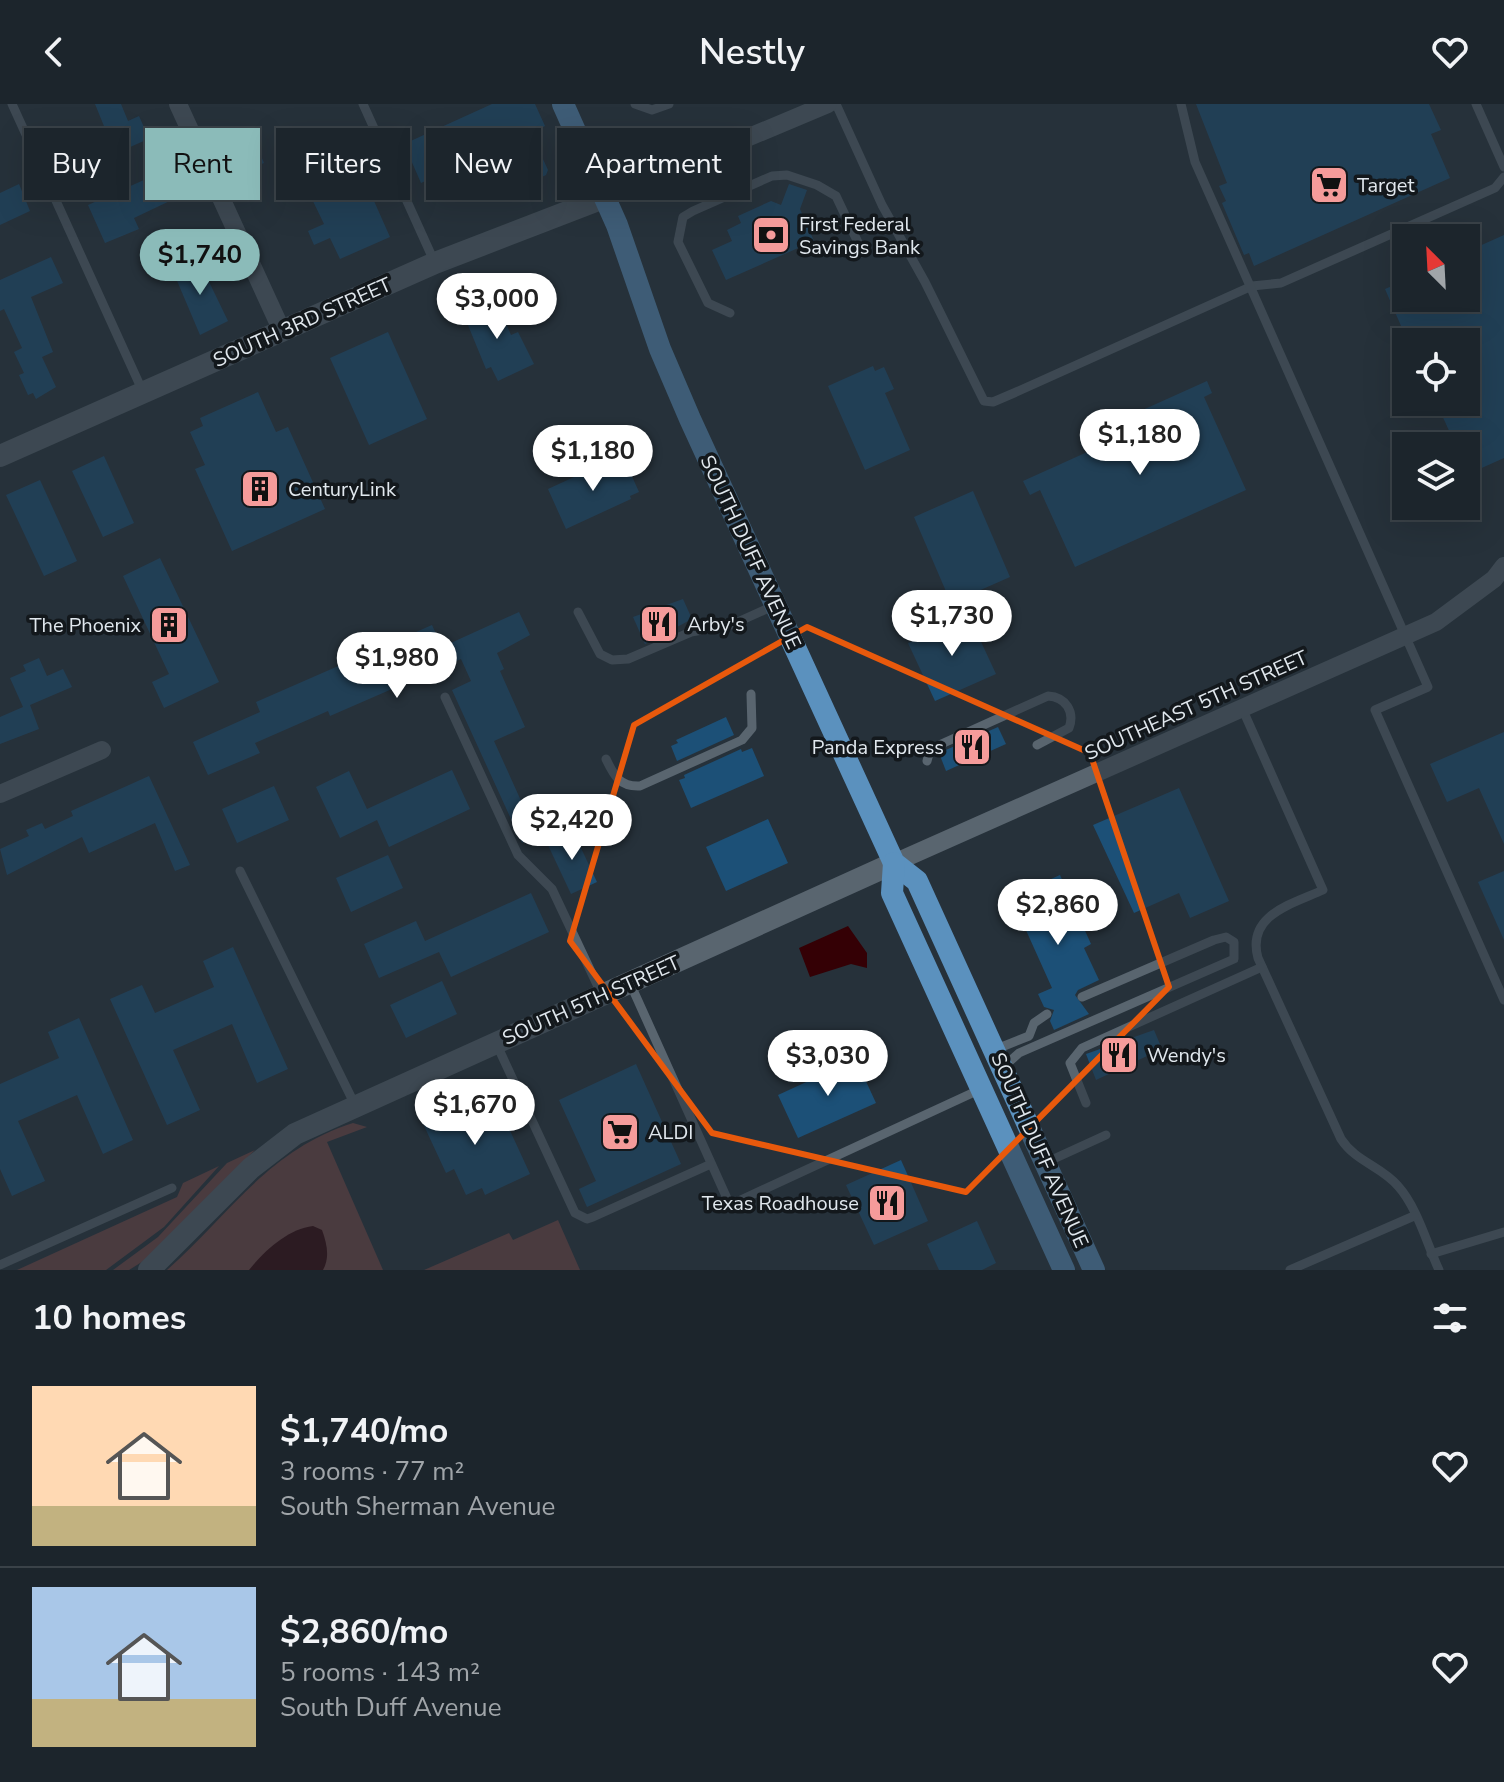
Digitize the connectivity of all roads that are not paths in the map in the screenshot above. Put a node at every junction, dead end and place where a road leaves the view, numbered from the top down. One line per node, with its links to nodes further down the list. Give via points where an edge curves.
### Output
1 (12, 104): 22 (lane)
2 (178, 104): 21 (street)
3 (363, 104): 18 (lane)
4 (563, 104): 11 (main road, SOUTH DUFF AVENUE)
5 (635, 104): 6 (lane, via 652,110)
6 (669, 104)
7 (828, 104): 12 (street, SOUTH 3RD STREET)
8 (836, 104): 19 (lane, via 984,401 1014,393)
9 (1181, 104): 19 (lane, via 1195,162)
10 (1476, 104): 13 (lane)
11 (574, 128)
12 (750, 137)
13 (1504, 167)
14 (1504, 177): 19 (lane, via 1495,188 1281,283)
15 (598, 200): 18 (street, SOUTH 3RD STREET)
16 (607, 200): 25 (main road, SOUTH DUFF AVENUE, via 675,387)
17 (863, 253): 20 (lane, via 836,196 787,175 772,176 693,211 683,217 678,242 708,303)
18 (435, 263): 21 (street, SOUTH 3RD STREET)
19 (1252, 286): 27 (lane)
20 (730, 313)
21 (282, 331): 22 (street, SOUTH 3RD STREET)
22 (143, 393): 23 (street, SOUTH 3RD STREET)
23 (2, 449)
24 (1504, 566): 27 (street, SOUTHEAST 5TH STREET, via 1466,601)
25 (775, 605): 26 (lane, via 731,625 691,632 628,659 612,660 600,654); 36 (main road, SOUTH DUFF AVENUE)
26 (578, 612)
27 (1406, 635): 30 (street, SOUTHEAST 5TH STREET); 42 (lane, via 1428,687 1375,710)
28 (751, 694): 33 (lane, via 749,735 640,786 620,782)
29 (445, 697): 40 (lane, via 518,855 552,889)
30 (1242, 708): 36 (street, SOUTHEAST 5TH STREET); 38 (lane, via 1323,890 1263,921 1255,940)
31 (1037, 745): 34 (lane, via 1069,728 1071,714 1058,696 937,746)
32 (102, 750): 35 (street)
33 (606, 759)
34 (927, 761)
35 (0, 794)
36 (894, 863): 39 (street, SOUTH 5TH STREET); 45 (main road, SOUTH DUFF AVENUE, via 917,881); 47 (main road, SOUTH DUFF AVENUE, via 892,893)
37 (240, 871): 49 (lane)
38 (1262, 967): 48 (lane, via 1082,1048 1070,1063); 54 (lane, via 1341,1139 1360,1161 1397,1184)
39 (630, 983): 40 (street, SOUTH 5TH STREET); 52 (lane)
40 (602, 995): 44 (street, SOUTH 5TH STREET)
41 (1082, 997): 46 (lane, via 1214,940 1226,937 1234,942 1234,959 1019,1053)
42 (1504, 1000)
43 (1047, 1014): 45 (lane, via 1034,1023 1029,1036)
44 (496, 1043): 49 (street, SOUTH 5TH STREET); 52 (lane, via 580,1217 587,1219)
45 (993, 1046): 46 (main road, SOUTH DUFF AVENUE)
46 (1002, 1068): 51 (main road, SOUTH DUFF AVENUE)
47 (981, 1089): 52 (lane, via 730,1205); 59 (main road, SOUTH DUFF AVENUE)
48 (1086, 1103)
49 (355, 1105): 58 (street, SOUTH 5TH STREET, via 274,1148)
50 (1106, 1135): 51 (lane)
51 (1045, 1163): 60 (main road, SOUTH DUFF AVENUE)
52 (711, 1164)
53 (172, 1188): 57 (lane)
54 (1414, 1216): 56 (lane); 61 (lane)
55 (1504, 1232): 56 (lane)
56 (1431, 1254): 62 (lane)
57 (0, 1265)
58 (149, 1270)
59 (1064, 1270)
60 (1094, 1270)
61 (1290, 1270)
62 (1439, 1270)

